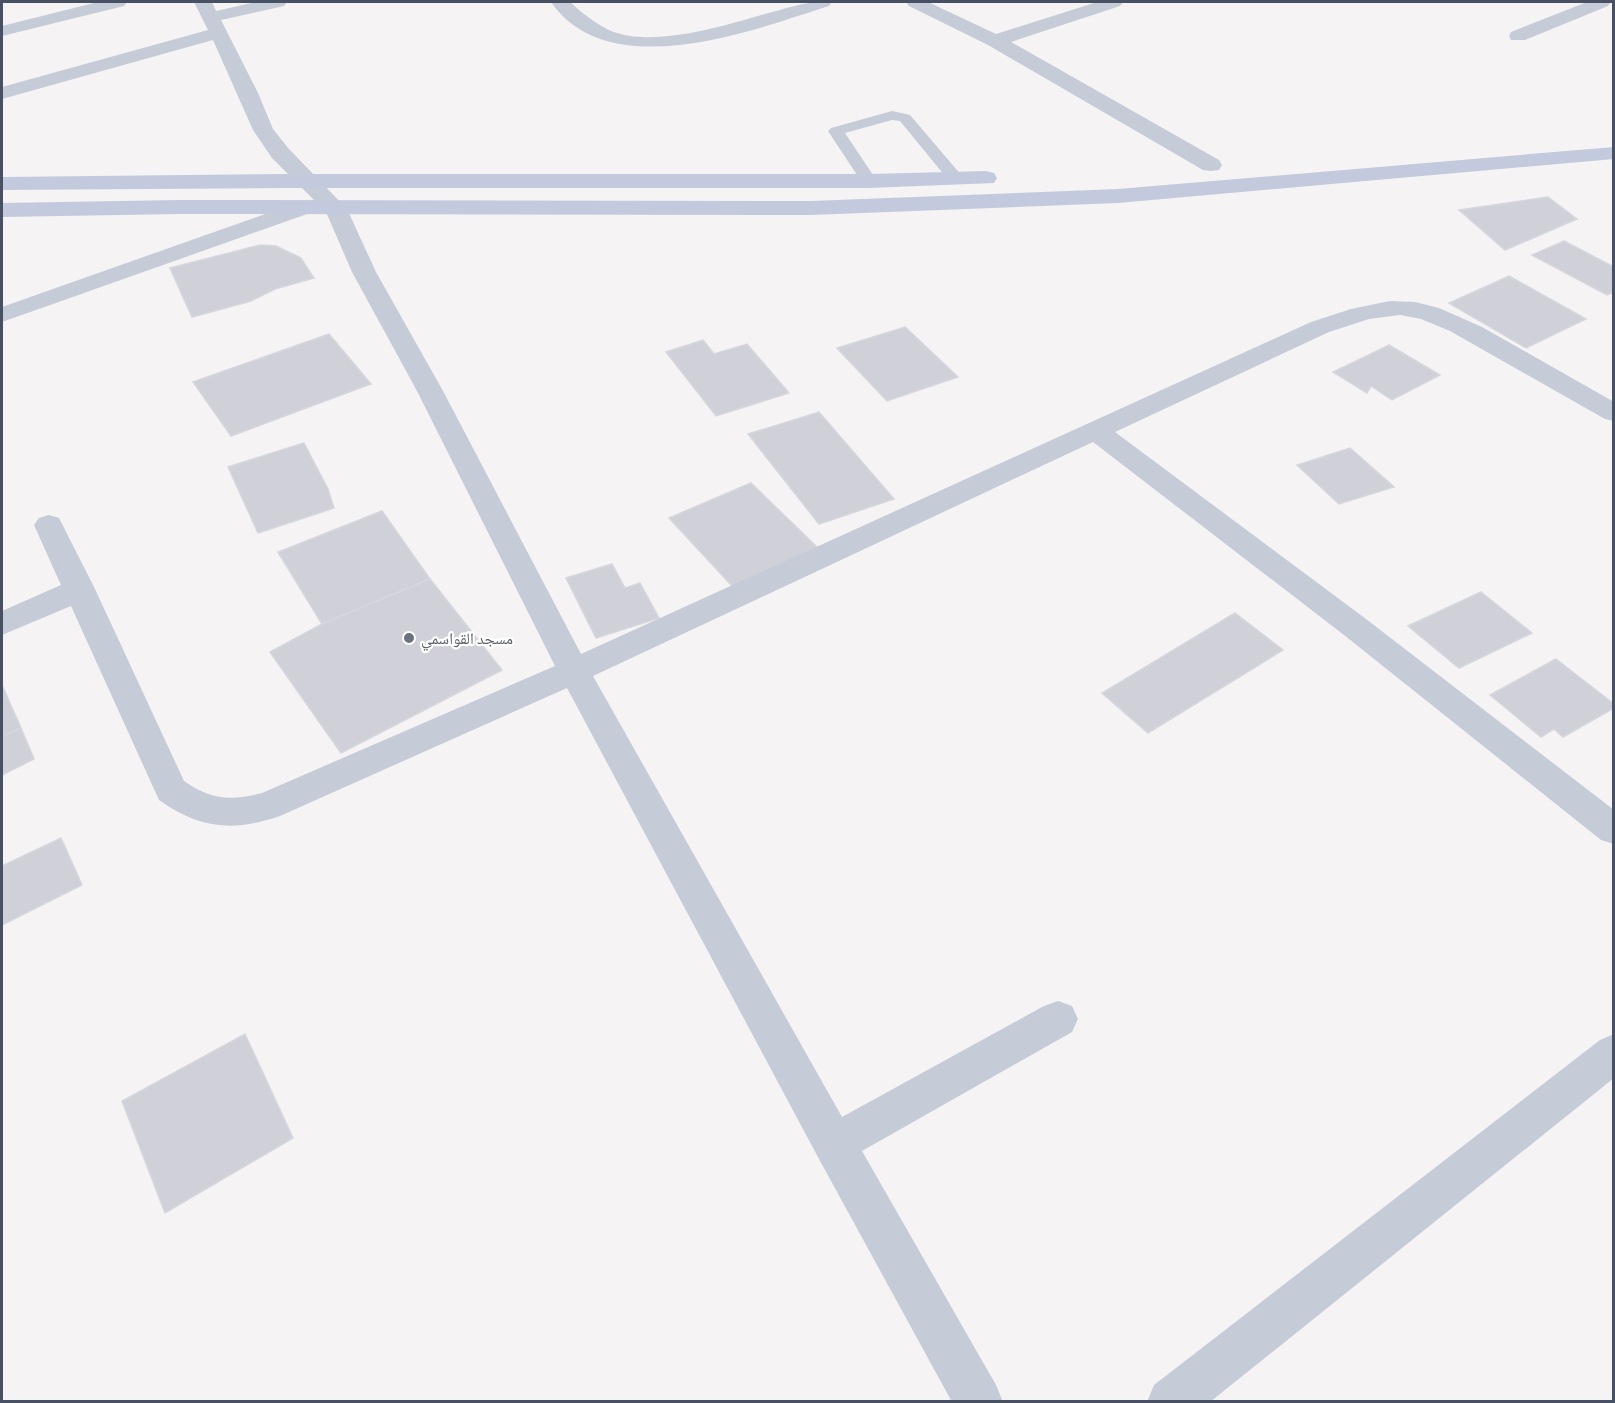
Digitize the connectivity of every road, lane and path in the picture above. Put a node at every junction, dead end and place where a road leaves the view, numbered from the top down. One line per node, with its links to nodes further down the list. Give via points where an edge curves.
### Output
1 (118, 2): 10 (street)
2 (278, 2): 9 (street)
3 (560, 2): 4 (street, via 608,36 635,42 707,34)
4 (823, 2)
5 (915, 2): 12 (street)
6 (1114, 2): 12 (street)
7 (1601, 2): 8 (street); 11 (street)
8 (1614, 6)
9 (211, 17): 13 (street); 24 (street, via 263,130)
10 (2, 31)
11 (1518, 36)
12 (995, 41): 18 (street)
13 (2, 93)
14 (1614, 133): 15 (main road)
15 (1542, 139)
16 (1614, 153): 25 (main road, via 1118,196 811,208)
17 (1235, 163): 18 (main road)
18 (1211, 165): 19 (main road)
19 (1177, 168)
20 (1002, 178): 21 (main road)
21 (956, 179): 22 (main road); 22 (lane, via 905,118 892,115 836,131)
22 (869, 181): 24 (main road)
23 (2, 184): 24 (main road)
24 (306, 195): 25 (street); 26 (main road); 27 (street)
25 (336, 209): 33 (street, via 364,272)
26 (2, 210)
27 (2, 315)
28 (1614, 413): 29 (street, via 1461,327 1426,312 1401,308 1375,310 1320,327)
29 (1097, 432): 33 (street); 34 (street)
30 (49, 525): 31 (street)
31 (80, 589): 32 (street); 33 (street, via 171,790 192,805 213,811 239,813 268,806)
32 (2, 624)
33 (574, 671): 37 (street)
34 (1614, 830)
35 (1058, 1019): 37 (street)
36 (1614, 1053): 39 (street)
37 (834, 1144): 38 (street)
38 (979, 1401)
39 (1171, 1401)

